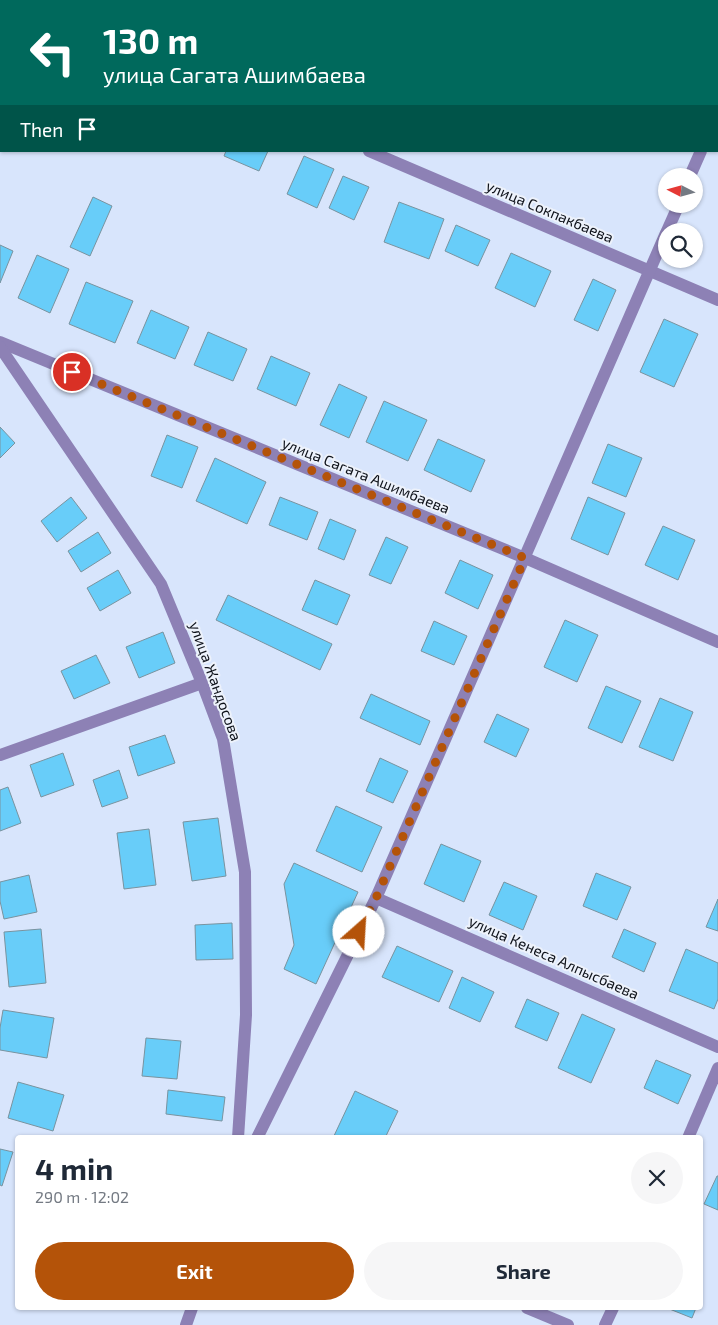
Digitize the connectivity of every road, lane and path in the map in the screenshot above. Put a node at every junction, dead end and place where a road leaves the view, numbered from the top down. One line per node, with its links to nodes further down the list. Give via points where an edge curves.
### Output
1 (371, 152): 5 (street, улица Сокпакбаева)
2 (701, 152): 3 (street)
3 (694, 168)
4 (658, 253): 5 (street)
5 (650, 271): 6 (street, улица Сокпакбаева); 9 (street)
6 (718, 300)
7 (0, 342): 9 (street, улица Сагата Ашимбаева)
8 (0, 346): 11 (street, улица Жандосова, via 161,584)
9 (525, 558): 10 (street, улица Сагата Ашимбаева); 13 (street)
10 (718, 642)
11 (202, 682): 12 (street); 16 (street, улица Жандосова, via 223,740 245,872 246,1015)
12 (0, 755)
13 (376, 898): 14 (street, улица Кенеса Алпысбаева); 17 (street)
14 (718, 1047)
15 (718, 1068): 18 (street)
16 (238, 1135)
17 (259, 1135)
18 (689, 1135)
19 (191, 1310): 22 (street)
20 (532, 1310): 23 (street)
21 (612, 1310): 24 (street)
22 (186, 1325)
23 (568, 1325)
24 (605, 1325)

